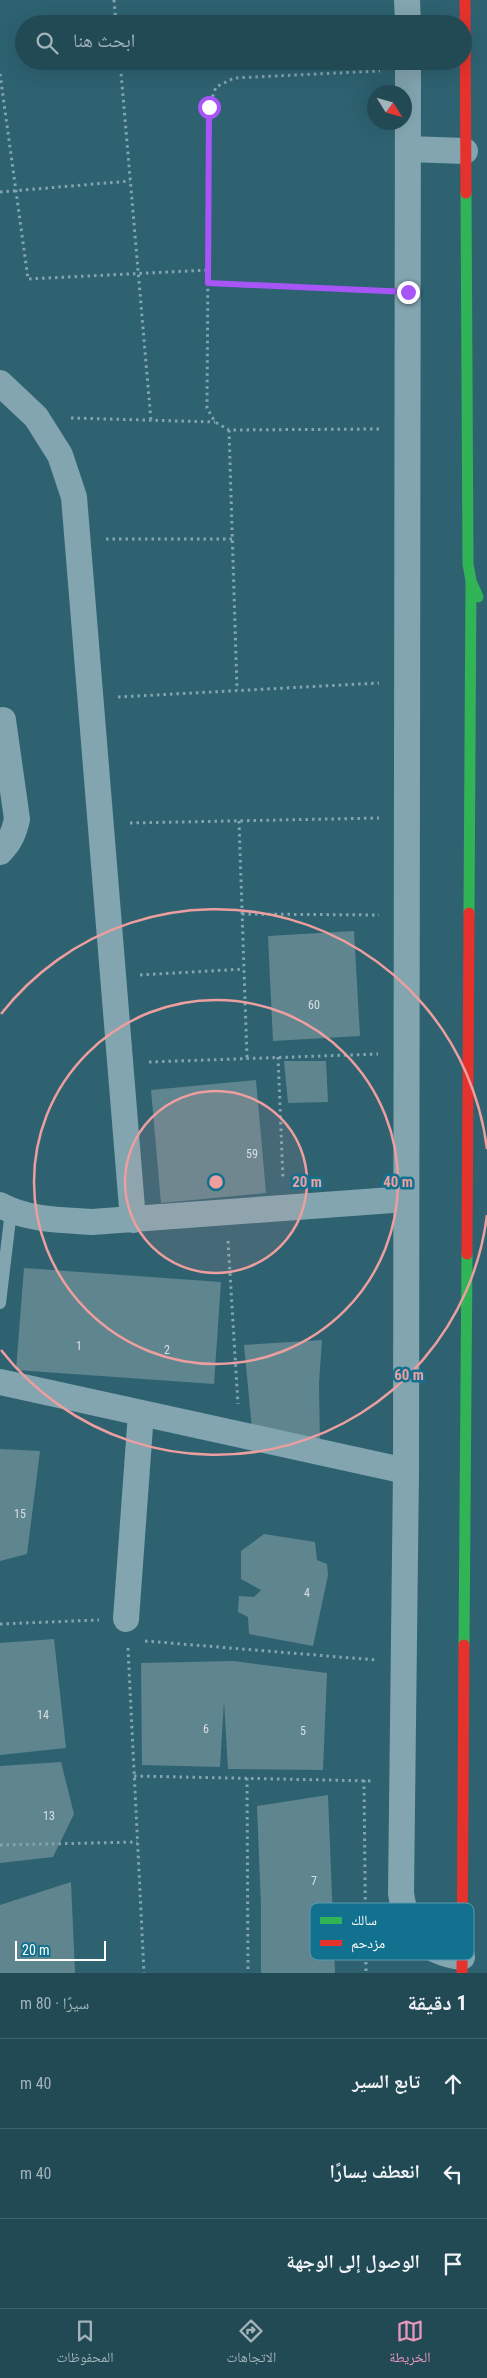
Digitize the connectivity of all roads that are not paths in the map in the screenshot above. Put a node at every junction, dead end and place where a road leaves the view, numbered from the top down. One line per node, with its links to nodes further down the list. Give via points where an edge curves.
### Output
1 (408, 0): 3 (street)
2 (465, 0): 4 (street)
3 (408, 15)
4 (465, 15)
5 (408, 70): 7 (street)
6 (465, 70): 8 (street)
7 (408, 149): 8 (street); 16 (street)
8 (465, 151): 11 (street)
9 (0, 383): 18 (street, via 36,417 60,455 74,497)
10 (482, 462): 11 (street)
11 (468, 463): 12 (street, via 468,564)
12 (471, 581): 13 (street); 25 (street)
13 (487, 609)
14 (4, 720): 15 (street, via 17,819 15,832)
15 (0, 852)
16 (406, 1199): 18 (street); 22 (street)
17 (5, 1208): 18 (street, via 51,1219); 19 (lane)
18 (133, 1220)
19 (0, 1303)
20 (0, 1382): 21 (street)
21 (141, 1413): 22 (street); 23 (street)
22 (406, 1471): 24 (street)
23 (127, 1629)
24 (403, 1903)
25 (462, 1903)

